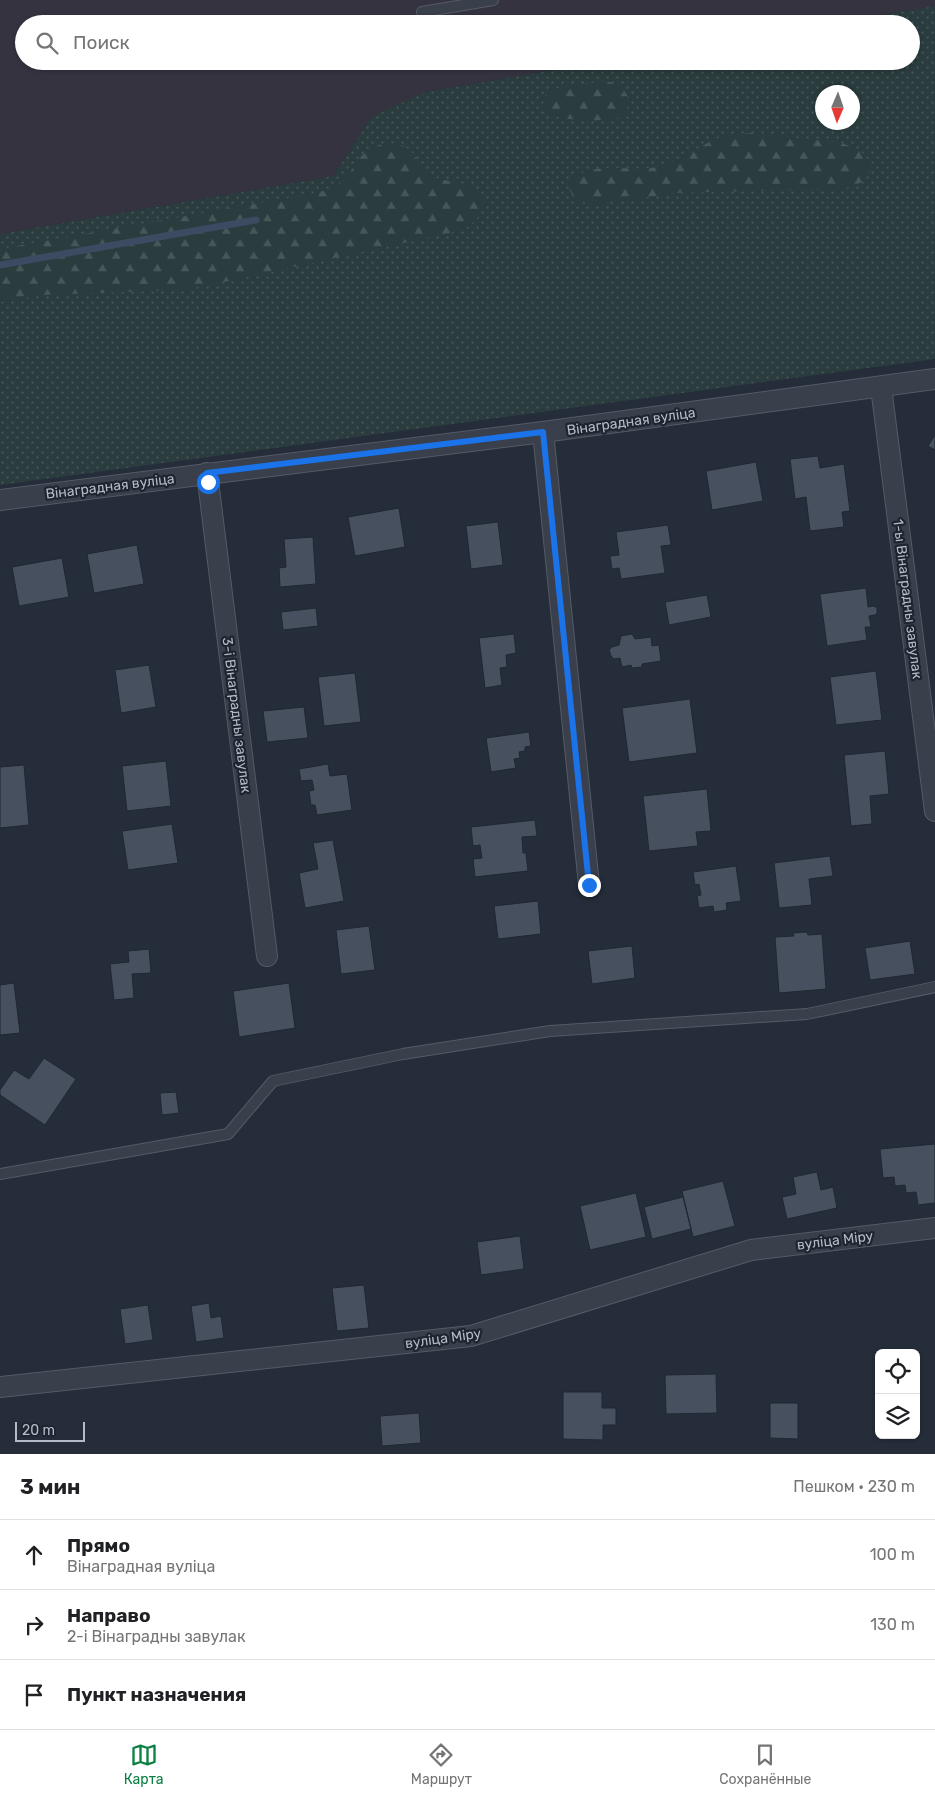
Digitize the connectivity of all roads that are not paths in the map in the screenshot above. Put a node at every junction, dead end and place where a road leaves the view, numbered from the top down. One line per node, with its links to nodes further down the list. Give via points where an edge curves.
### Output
1 (493, 0): 2 (lane)
2 (422, 12)
3 (935, 380): 4 (street, Вінаградная вуліца)
4 (881, 387): 5 (street, Вінаградная вуліца); 8 (street, 1-ы Вінаградны завулак)
5 (543, 432): 6 (street, Вінаградная вуліца); 9 (street)
6 (207, 473): 7 (street, Вінаградная вуліца); 10 (street, 3-і Вінаградны завулак)
7 (0, 500)
8 (935, 811)
9 (589, 885)
10 (267, 956)
11 (935, 987): 12 (lane, via 807,1014 550,1031 403,1054 273,1081 228,1134)
12 (0, 1174)
13 (935, 1228): 14 (street, вуліца Міру, via 751,1250 471,1336)
14 (0, 1387)

